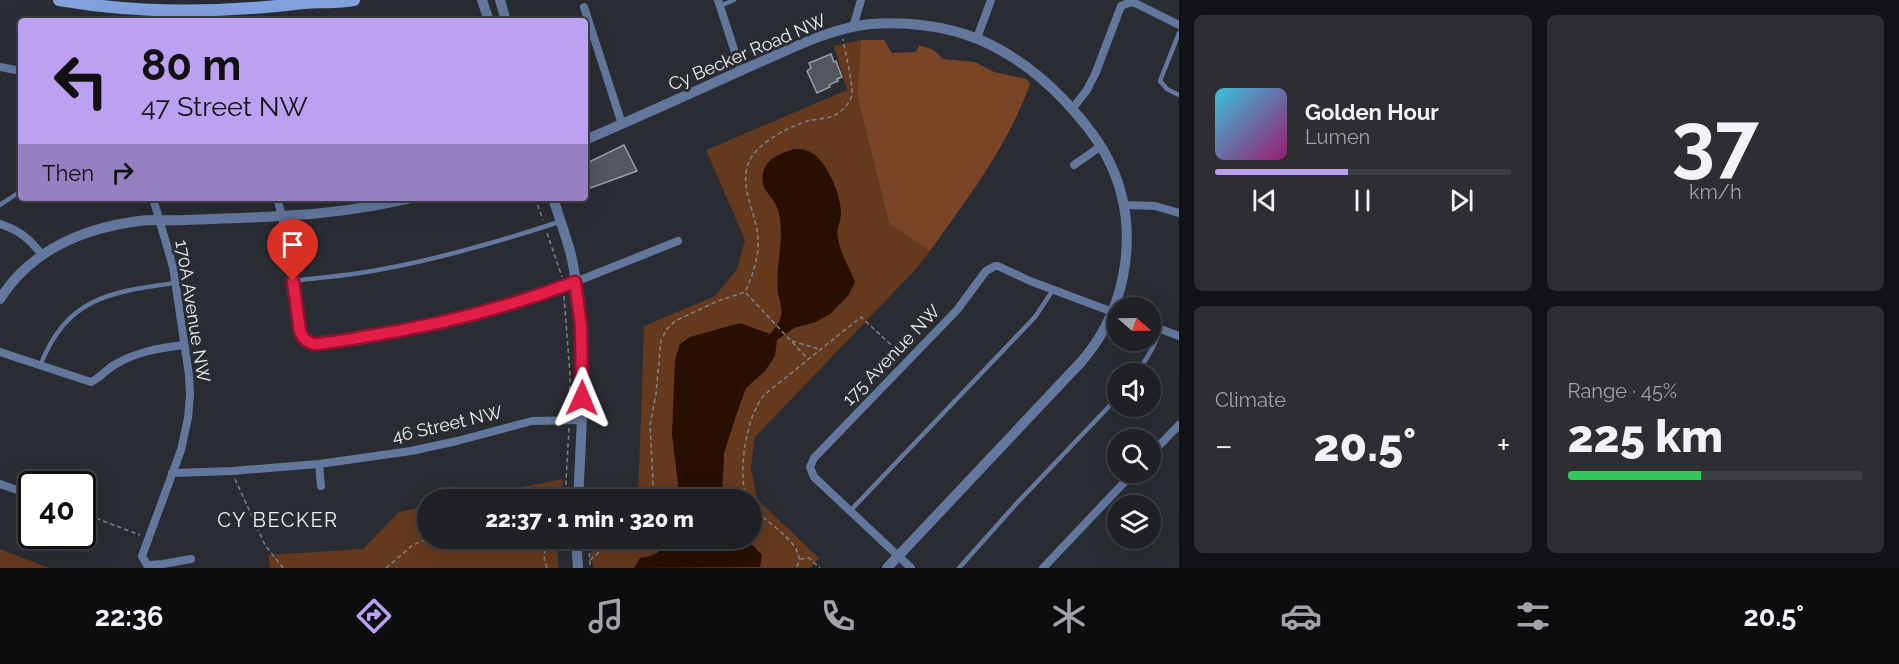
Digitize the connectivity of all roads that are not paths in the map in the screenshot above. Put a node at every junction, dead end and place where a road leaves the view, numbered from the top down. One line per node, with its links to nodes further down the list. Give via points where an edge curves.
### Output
1 (59, 0): 8 (main road, via 110,7 213,10)
2 (354, 0): 8 (main road)
3 (482, 0): 11 (street)
4 (500, 0): 12 (street)
5 (734, 0): 9 (lane)
6 (861, 0): 14 (street)
7 (991, 0): 16 (street)
8 (310, 1)
9 (719, 3): 19 (street)
10 (585, 7): 22 (street)
11 (488, 18)
12 (505, 18)
13 (1179, 25): 21 (street, via 1137,4 1121,6 1092,80)
14 (853, 27): 16 (street, Cy Becker Road NW, via 906,24); 19 (street, Cy Becker Road NW, via 812,39)
15 (1179, 33): 20 (lane, via 1160,81)
16 (977, 38): 21 (street, Cy Becker Road NW, via 1029,68)
17 (0, 67): 18 (street)
18 (18, 71)
19 (741, 71): 22 (street, Cy Becker Road NW)
20 (1179, 95)
21 (1072, 109): 24 (street, Cy Becker Road NW)
22 (622, 124): 23 (street, Cy Becker Road NW)
23 (588, 139)
24 (1101, 146): 25 (street); 32 (street, Cy Becker Road NW, via 1114,171)
25 (1074, 165)
26 (18, 193): 31 (lane)
27 (154, 201): 35 (street, 170A Avenue NW)
28 (278, 201): 34 (street)
29 (396, 201): 34 (street, via 332,213)
30 (554, 201): 36 (street)
31 (0, 205)
32 (1124, 205): 33 (street, via 1155,206); 44 (street, Cy Becker Road NW, via 1126,263)
33 (1179, 213)
34 (282, 216): 35 (street); 40 (street)
35 (160, 221): 39 (street, via 106,227 75,237); 42 (street, 170A Avenue NW)
36 (560, 222): 40 (lane, via 415,262); 41 (street)
37 (0, 224): 39 (street, via 26,237)
38 (678, 241): 41 (street)
39 (42, 255): 45 (street)
40 (293, 281): 41 (street, via 302,338 322,343 437,324)
41 (575, 282): 54 (street, via 581,326)
42 (175, 283): 50 (street, 170A Avenue NW); 52 (lane, via 124,290 83,307 57,333)
43 (1053, 290): 46 (street); 64 (lane, via 1035,318); 64 (street, 175 Avenue NW, via 995,266 986,271 957,310 814,458 810,467 814,477)
44 (1119, 297)
45 (0, 298)
46 (1107, 310)
47 (1107, 325): 66 (street, Cy Becker Road NW, via 1082,361)
48 (1161, 329): 49 (street)
49 (1179, 336)
50 (183, 345): 52 (street, via 134,355 91,382); 58 (street, 170A Avenue NW, via 189,375 188,418)
51 (0, 352): 52 (street)
52 (40, 366)
53 (1107, 409): 71 (lane)
54 (582, 420): 57 (street, 46 Street NW, via 532,421 411,451); 62 (street)
55 (1179, 424): 56 (street)
56 (1161, 443)
57 (319, 464): 58 (street, 46 Street NW); 61 (street)
58 (172, 472): 67 (street, 170A Avenue NW, via 142,556 147,565)
59 (1124, 483): 72 (street)
60 (0, 484): 63 (street)
61 (321, 486)
62 (579, 489)
63 (18, 490)
64 (850, 511): 66 (street)
65 (577, 549): 68 (street)
66 (898, 555): 69 (street, Cy Becker Road NW); 70 (street)
67 (190, 559)
68 (579, 568)
69 (887, 568)
70 (911, 568)
71 (959, 568)
72 (1044, 568)

